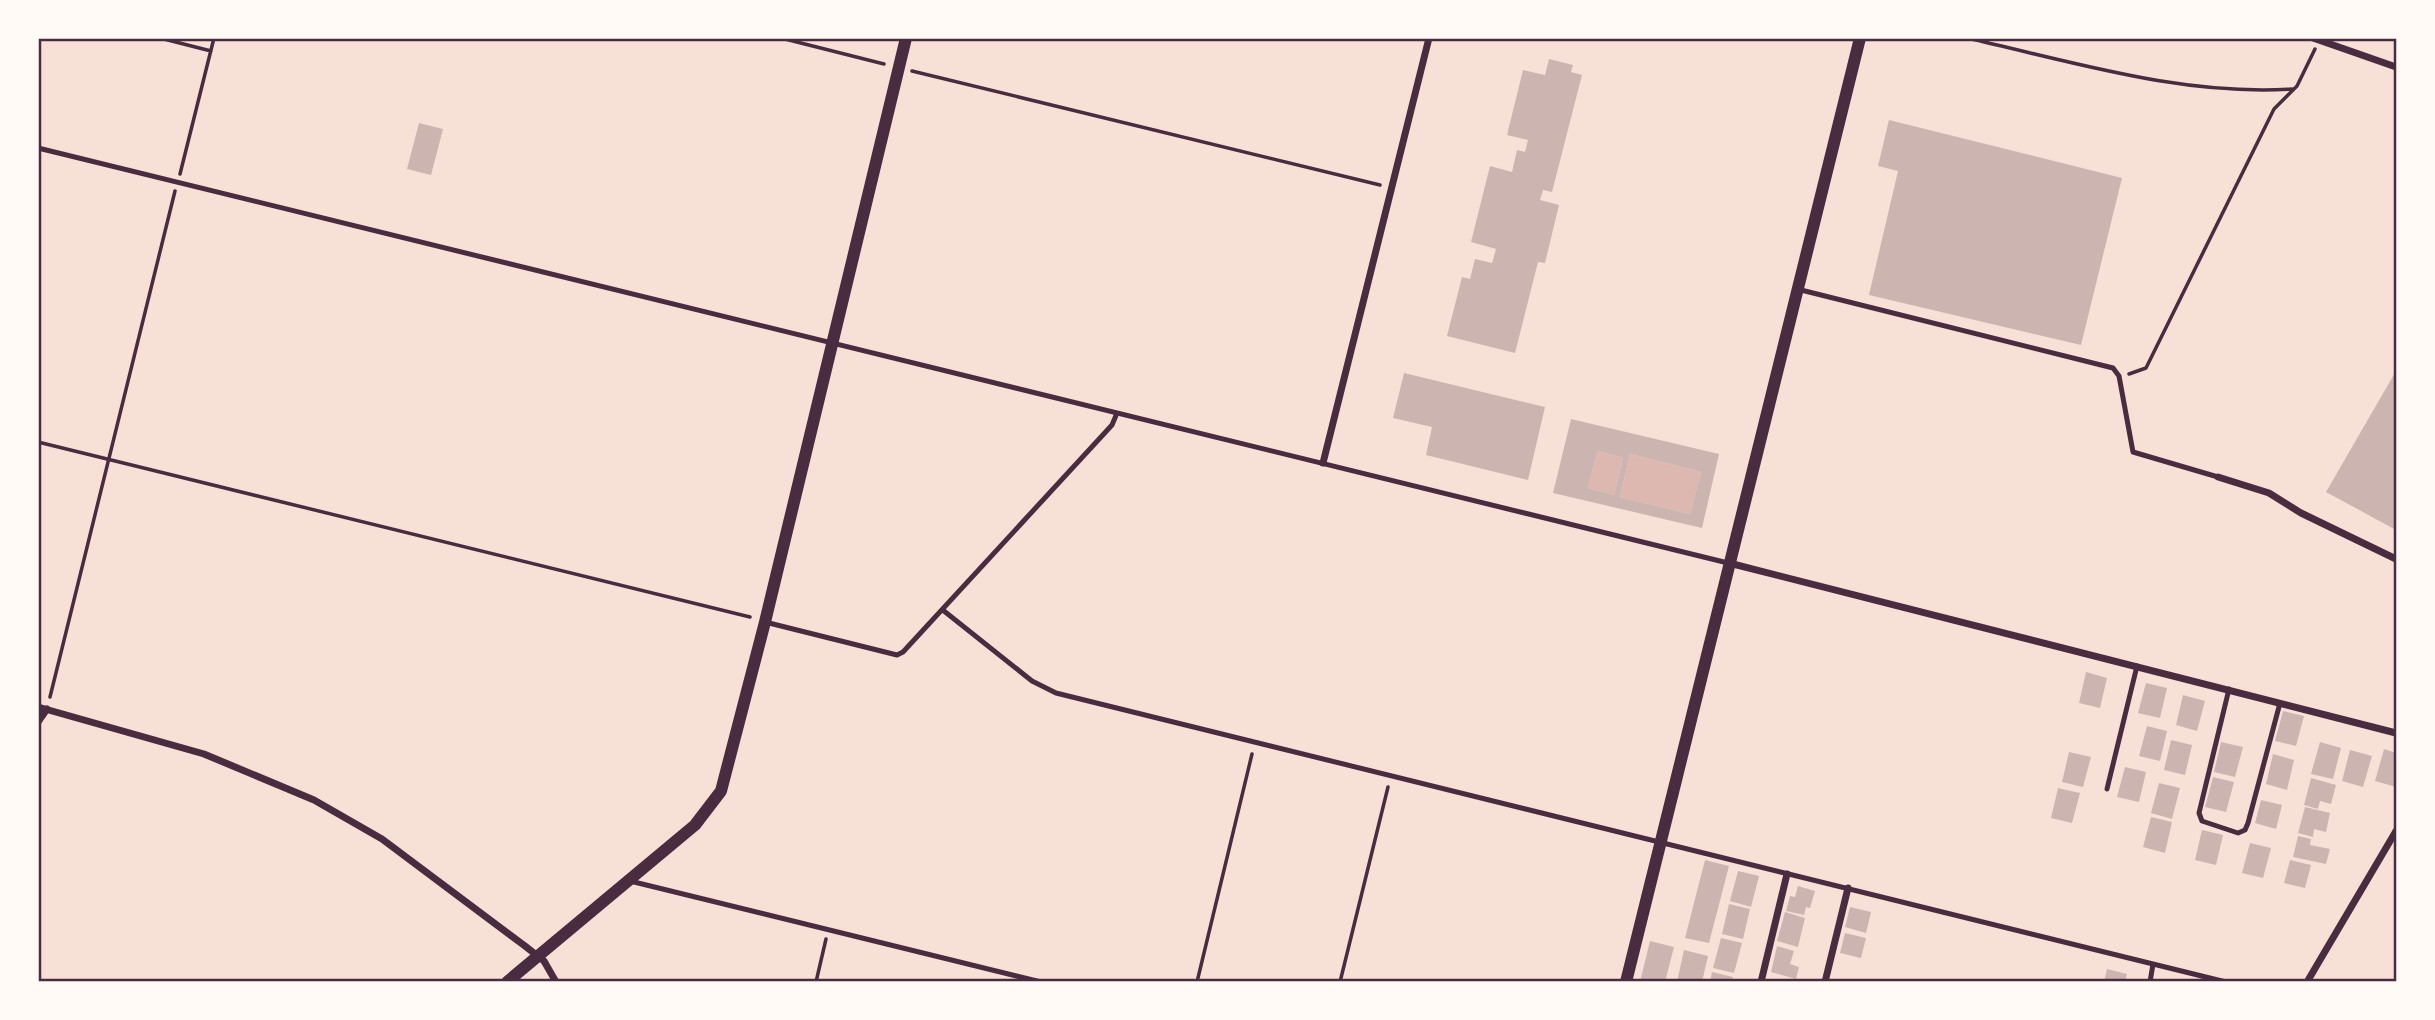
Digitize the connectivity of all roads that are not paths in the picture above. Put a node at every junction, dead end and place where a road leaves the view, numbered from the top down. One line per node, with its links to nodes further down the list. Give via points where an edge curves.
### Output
1 (906, 38): 8 (street)
2 (1429, 38): 10 (street)
3 (1860, 38): 7 (street)
4 (2315, 39): 5 (street)
5 (2396, 67)
6 (38, 148): 8 (lane)
7 (1797, 289): 11 (lane, via 2113,368 2119,376 2133,452); 13 (street)
8 (831, 342): 9 (lane); 15 (street)
9 (1117, 413): 10 (lane); 14 (lane, via 1112,425)
10 (1323, 463): 13 (lane)
11 (2218, 477): 12 (street, via 2269,493)
12 (2396, 559)
13 (1728, 563): 16 (street); 24 (street)
14 (944, 611): 15 (lane, via 897,655); 24 (lane, via 1032,681 1056,693)
15 (765, 622): 26 (street, via 720,791 695,825)
16 (2137, 666): 17 (street); 22 (lane)
17 (2229, 689): 18 (street); 18 (lane, via 2199,813 2202,821 2238,833 2248,823)
18 (2280, 702): 21 (street)
19 (43, 708): 20 (street); 28 (street, via 204,754 314,800 382,839)
20 (38, 722)
21 (2396, 733)
22 (2107, 789)
23 (2396, 831): 38 (street)
24 (1662, 840): 25 (lane); 33 (street)
25 (1787, 874): 27 (lane); 34 (street)
26 (630, 880): 28 (street); 32 (lane)
27 (1848, 888): 29 (lane); 35 (street)
28 (537, 956): 30 (street); 31 (street)
29 (2153, 964): 36 (lane); 37 (lane)
30 (507, 982)
31 (556, 982)
32 (1041, 982)
33 (1626, 982)
34 (1761, 982)
35 (1825, 982)
36 (2150, 982)
37 (2226, 982)
38 (2307, 982)

